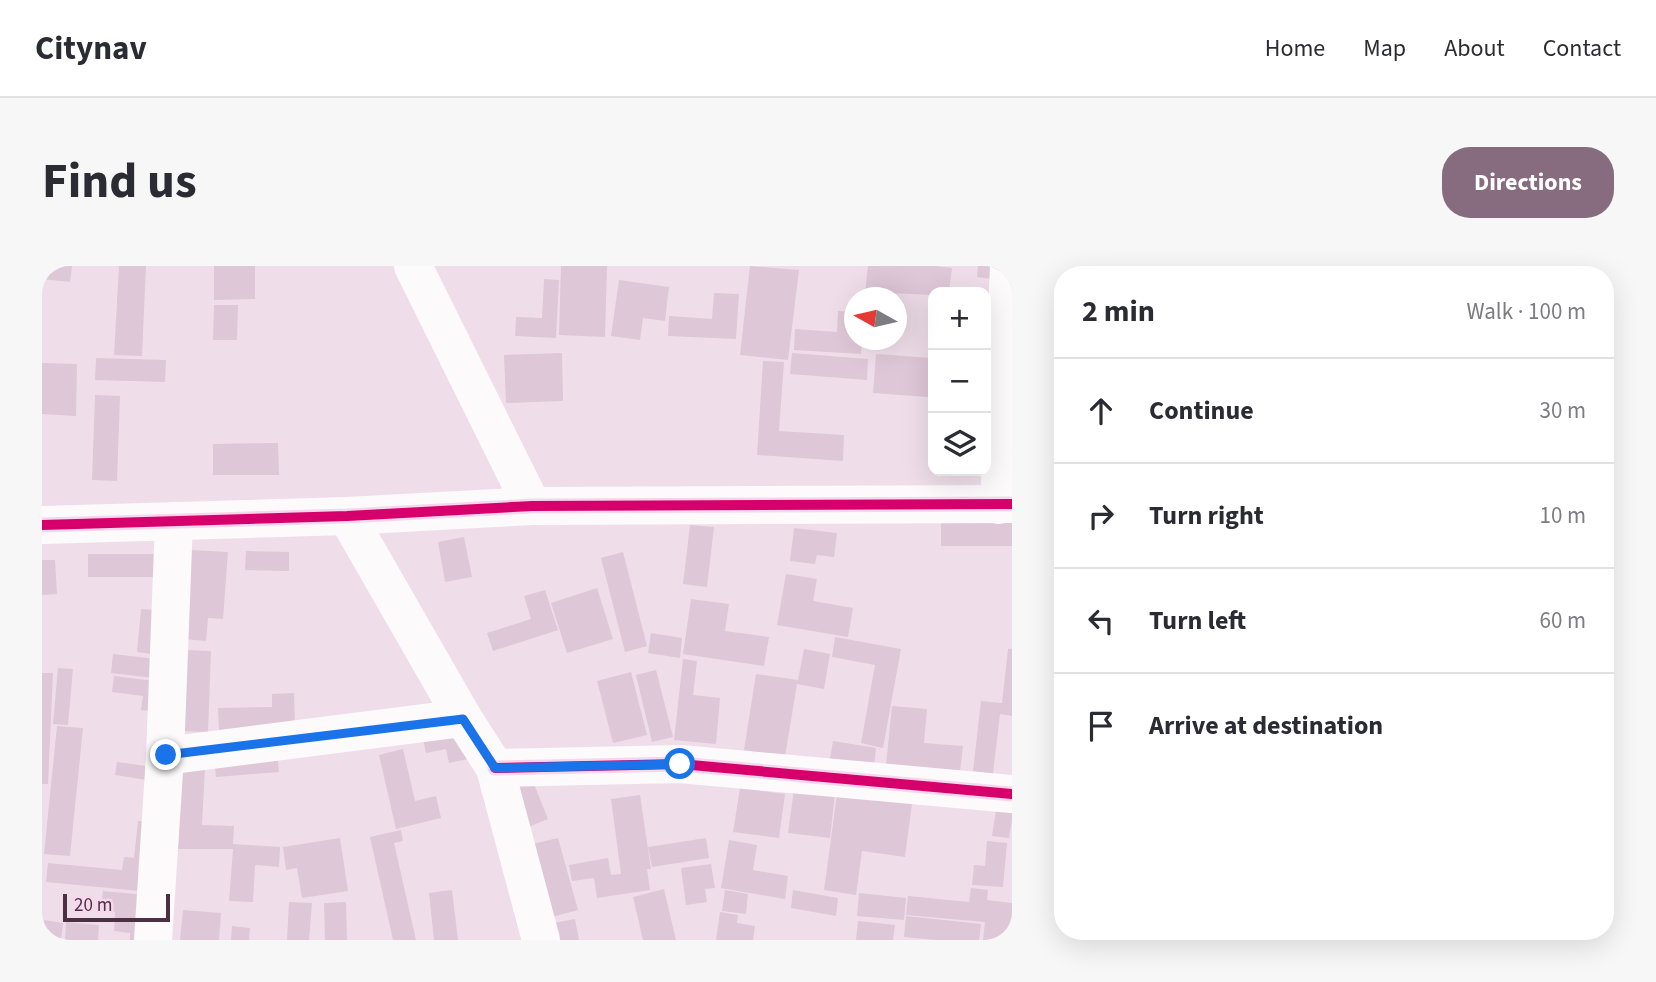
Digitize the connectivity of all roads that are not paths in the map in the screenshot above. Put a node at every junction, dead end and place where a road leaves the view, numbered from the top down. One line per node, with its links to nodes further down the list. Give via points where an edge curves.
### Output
1 (413, 266): 4 (street)
2 (1009, 266): 3 (street)
3 (1006, 504): 4 (street)
4 (532, 506): 5 (street)
5 (347, 516): 6 (street); 8 (street)
6 (174, 521): 7 (street); 9 (street)
7 (42, 525)
8 (463, 719): 9 (street); 10 (street)
9 (166, 755): 12 (street)
10 (495, 768): 11 (street, via 680,764); 13 (street)
11 (1012, 794)
12 (153, 940)
13 (541, 940)

